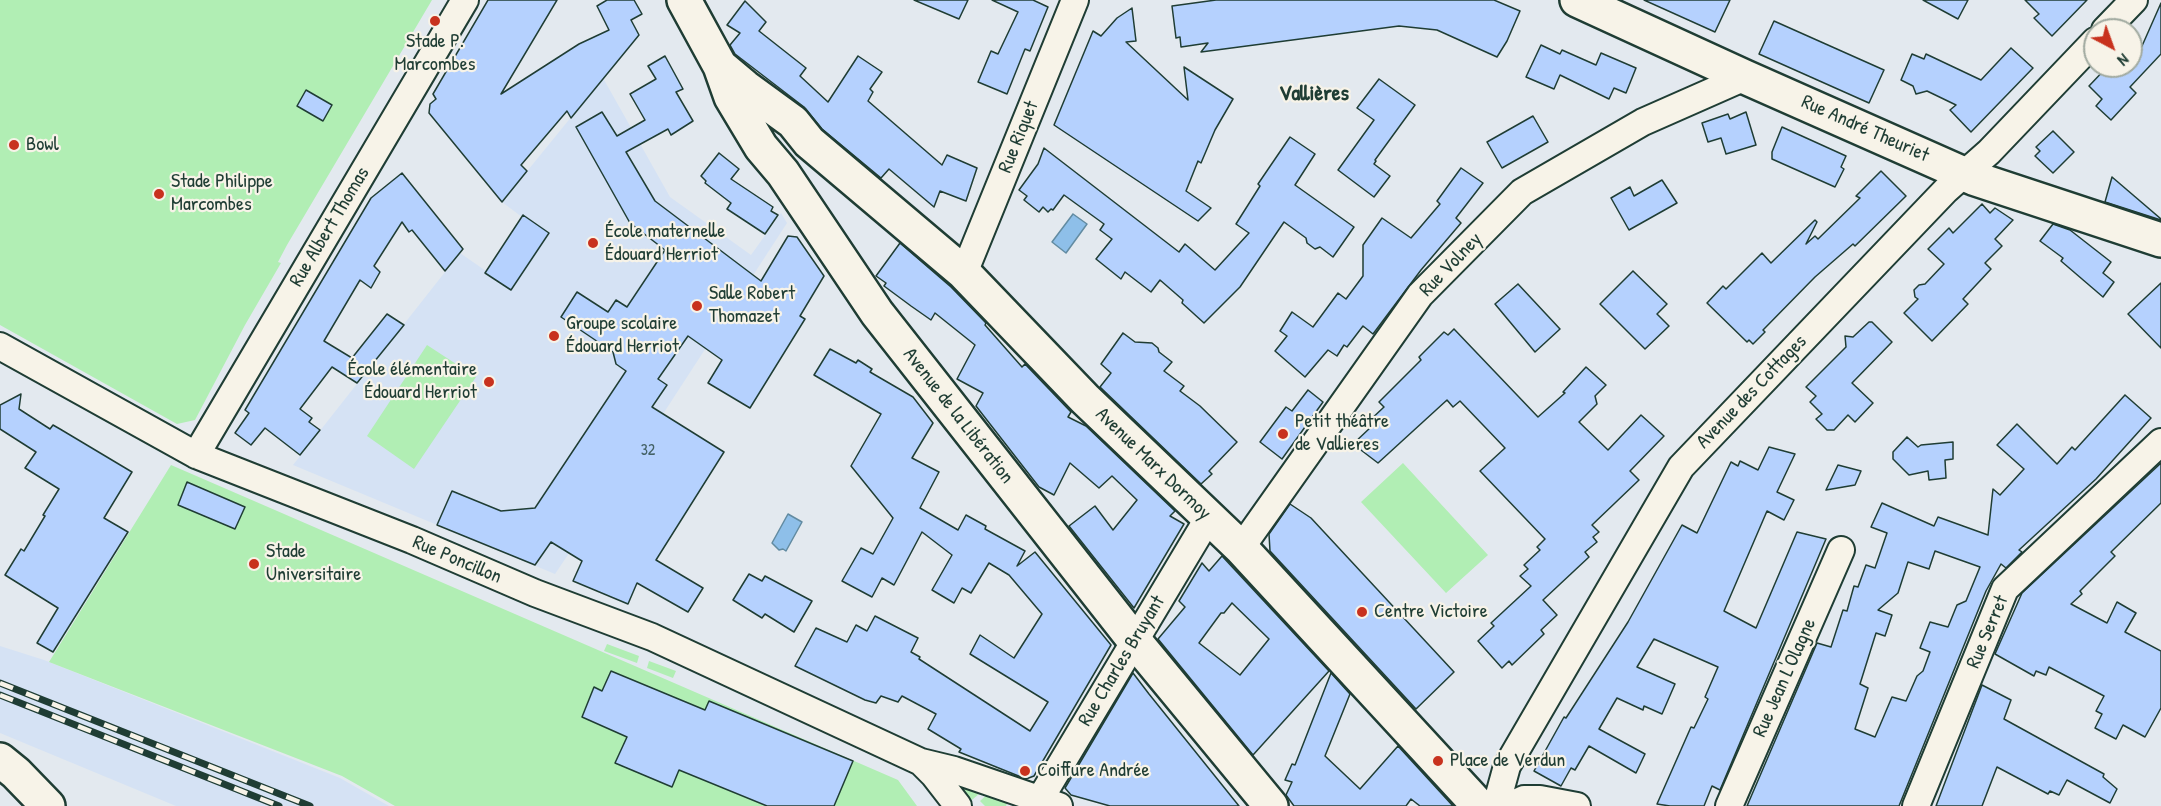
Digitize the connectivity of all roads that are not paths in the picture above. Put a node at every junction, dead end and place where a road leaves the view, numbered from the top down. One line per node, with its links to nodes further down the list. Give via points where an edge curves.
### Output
1 (465, 0): 17 (street, Rue Albert Thomas)
2 (684, 0): 8 (main road, Avenue de la Libération)
3 (1075, 0): 14 (street, Rue Riquet)
4 (1577, 0): 9 (main road, Rue André Theuriet)
5 (2134, 0): 6 (street)
6 (2117, 18)
7 (2083, 54): 12 (street, Avenue des Cottages)
8 (720, 66): 10 (main road, Avenue Marx Dormoy, via 793,122); 11 (main road, Avenue de la Libération, via 731,97 761,147)
9 (1745, 77): 12 (main road, Rue André Theuriet); 19 (street, Rue Volney, via 1643,122 1522,192 1420,295)
10 (809, 142): 11 (main road, via 793,141 786,145 780,154); 14 (main road, Avenue Marx Dormoy)
11 (783, 173): 21 (main road, Avenue de la Libération, via 877,314)
12 (1965, 174): 13 (main road, Rue André Theuriet); 29 (street, Avenue des Cottages, via 1681,467 1507,766)
13 (2161, 240)
14 (964, 273): 18 (main road, Avenue Marx Dormoy, via 1085,399)
15 (0, 346): 17 (street, Rue Poncillon)
16 (2161, 442): 33 (street, Rue Serret, via 2005,589)
17 (196, 455): 23 (street, Rue Poncillon, via 652,637)
18 (1209, 517): 19 (main road, Avenue Marx Dormoy); 21 (street, Rue Charles Bruyant)
19 (1241, 548): 28 (main road, Avenue Marx Dormoy)
20 (1841, 550): 32 (street, Rue Jean L'Olagne)
21 (1134, 640): 24 (street, Rue Charles Bruyant); 27 (main road, Avenue de la Libération)
22 (0, 760): 25 (main road)
23 (921, 762): 24 (street, Rue Poncillon, via 954,770); 26 (street, Rue Poncillon)
24 (1045, 804)
25 (48, 806)
26 (958, 806)
27 (1271, 806)
28 (1479, 806)
29 (1496, 806)
30 (1509, 806): 31 (street, via 1524,799)
31 (1577, 806)
32 (1730, 806)
33 (1916, 806)

